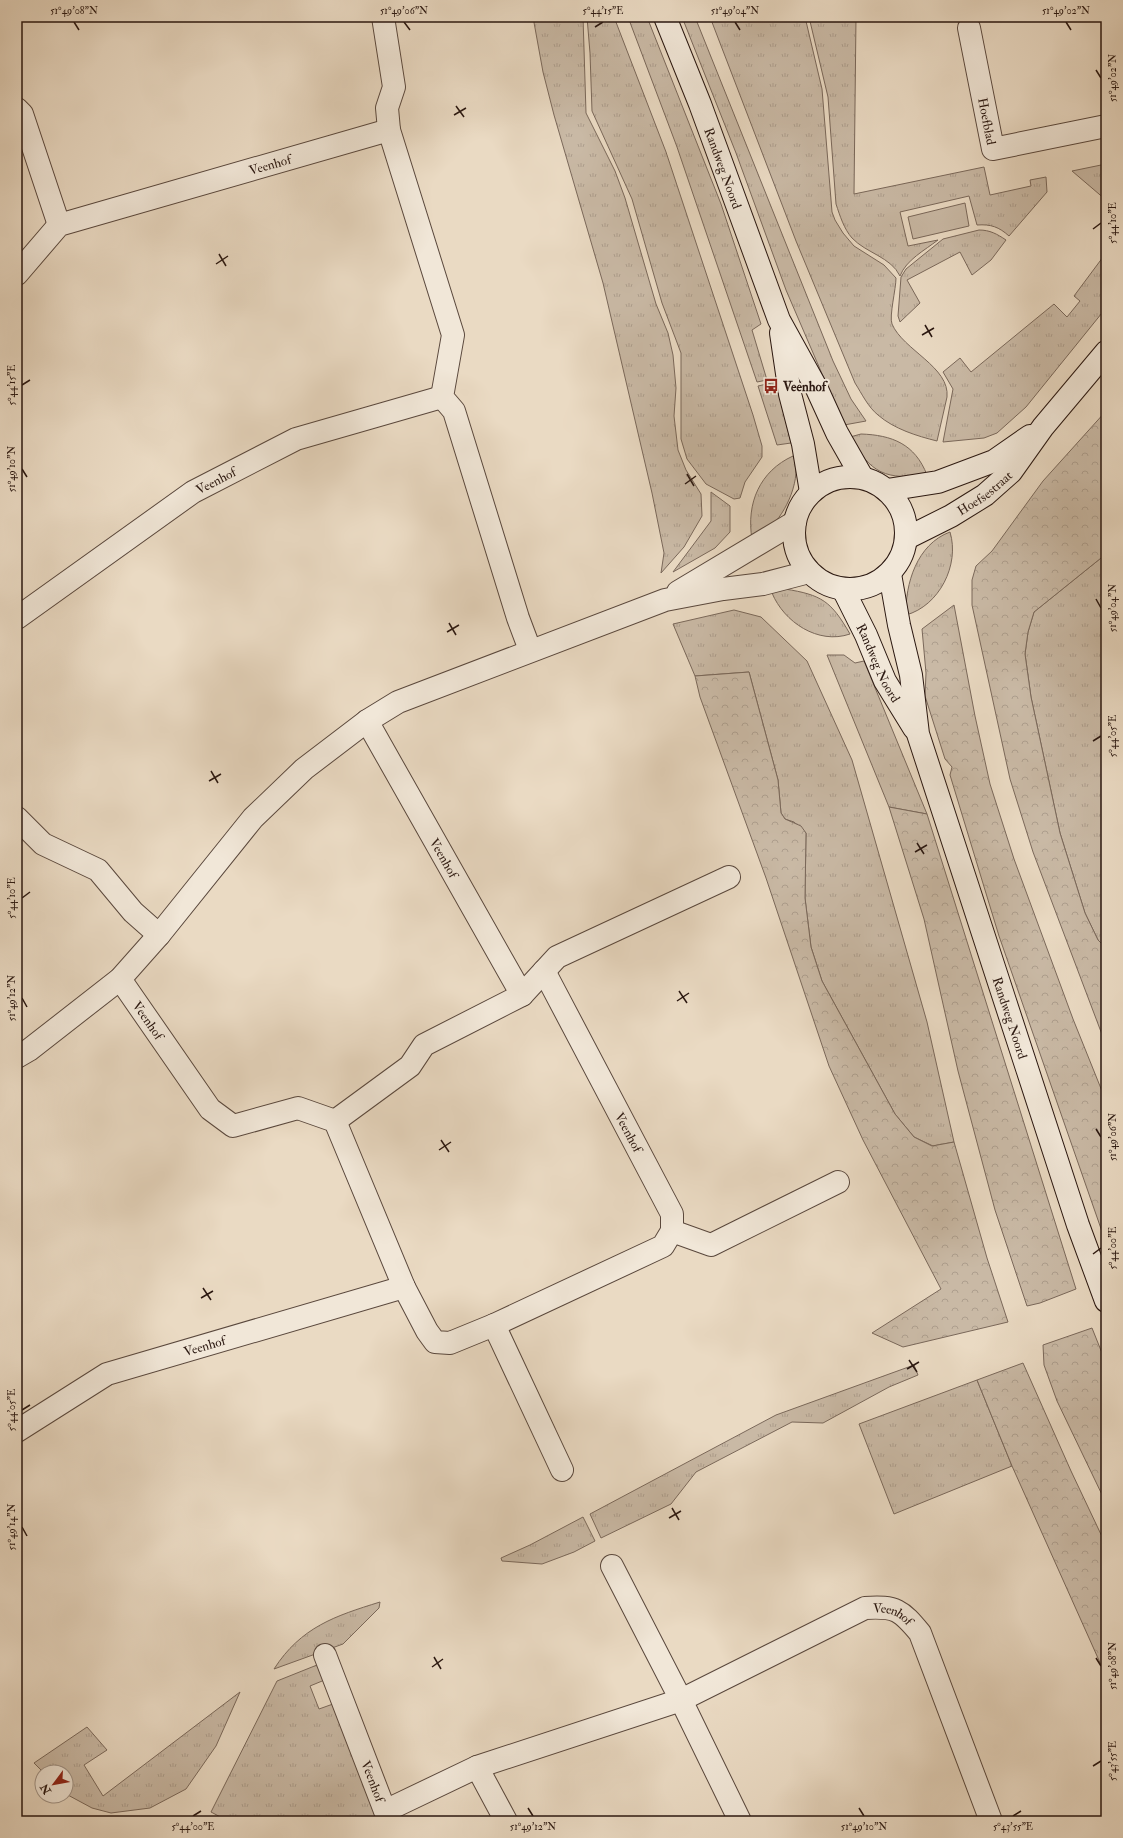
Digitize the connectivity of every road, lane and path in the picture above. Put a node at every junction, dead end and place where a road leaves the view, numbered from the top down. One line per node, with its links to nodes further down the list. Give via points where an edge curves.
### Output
1 (383, 17): 6 (street, via 394,88 387,108)
2 (665, 17): 9 (street, Randweg Noord, via 700,104)
3 (969, 28): 5 (street, Hoefblad, via 993,149)
4 (17, 109): 7 (street, via 22,114)
5 (1106, 126)
6 (389, 130): 7 (street, Veenhof); 11 (street, via 453,335)
7 (59, 225): 8 (street)
8 (17, 274)
9 (779, 320): 13 (street, Randweg Noord); 15 (street, Randweg Noord, via 790,394 803,444)
10 (1106, 352): 12 (street, Hoefsestraat)
11 (442, 397): 22 (street, Veenhof, via 296,439 193,492); 23 (street, via 454,411)
12 (1043, 427): 14 (street, Hoefsestraat, via 994,461 938,482); 17 (street, Hoefsestraat, via 1011,472 985,495)
13 (862, 478): 14 (street, via 875,482); 15 (street, via 834,478)
14 (887, 490): 17 (street, via 899,503 906,520)
15 (811, 492): 16 (street, via 800,506)
16 (794, 522): 18 (street, via 796,549); 21 (street)
17 (907, 538): 19 (street, via 902,558)
18 (809, 572): 20 (street, via 824,584); 21 (street, via 763,584)
19 (890, 574): 20 (street, via 876,584 860,589); 25 (street, Randweg Noord, via 911,675)
20 (843, 589): 25 (street, Randweg Noord, via 885,681)
21 (665, 600): 23 (street)
22 (17, 618)
23 (530, 650): 24 (street, via 398,702)
24 (367, 721): 28 (street, via 304,769 253,818); 31 (street, Veenhof)
25 (918, 734): 37 (street, Randweg Noord, via 1076,1218)
26 (17, 818): 28 (street, via 43,844 98,870 132,912)
27 (729, 877): 29 (street, via 557,956)
28 (159, 935): 30 (street)
29 (544, 971): 31 (street); 35 (street, Veenhof, via 672,1214)
30 (120, 979): 32 (street); 33 (street, Veenhof, via 210,1109 233,1126 298,1108)
31 (522, 995): 33 (street, via 424,1045 410,1066)
32 (17, 1058)
33 (335, 1121): 36 (street)
34 (838, 1182): 35 (street, via 712,1245)
35 (672, 1231): 38 (street, via 663,1246)
36 (404, 1287): 38 (street, via 435,1342 450,1343); 39 (street, Veenhof, via 107,1374)
37 (1106, 1301)
38 (494, 1325): 40 (street)
39 (17, 1431)
40 (562, 1470)
41 (612, 1566): 43 (street)
42 (325, 1656): 44 (street, Veenhof, via 385,1811)
43 (681, 1700): 44 (street, Veenhof); 46 (street); 47 (street, Veenhof, via 865,1608 885,1607 905,1615 920,1633)
44 (477, 1767): 45 (street)
45 (506, 1821)
46 (740, 1821)
47 (991, 1821)

